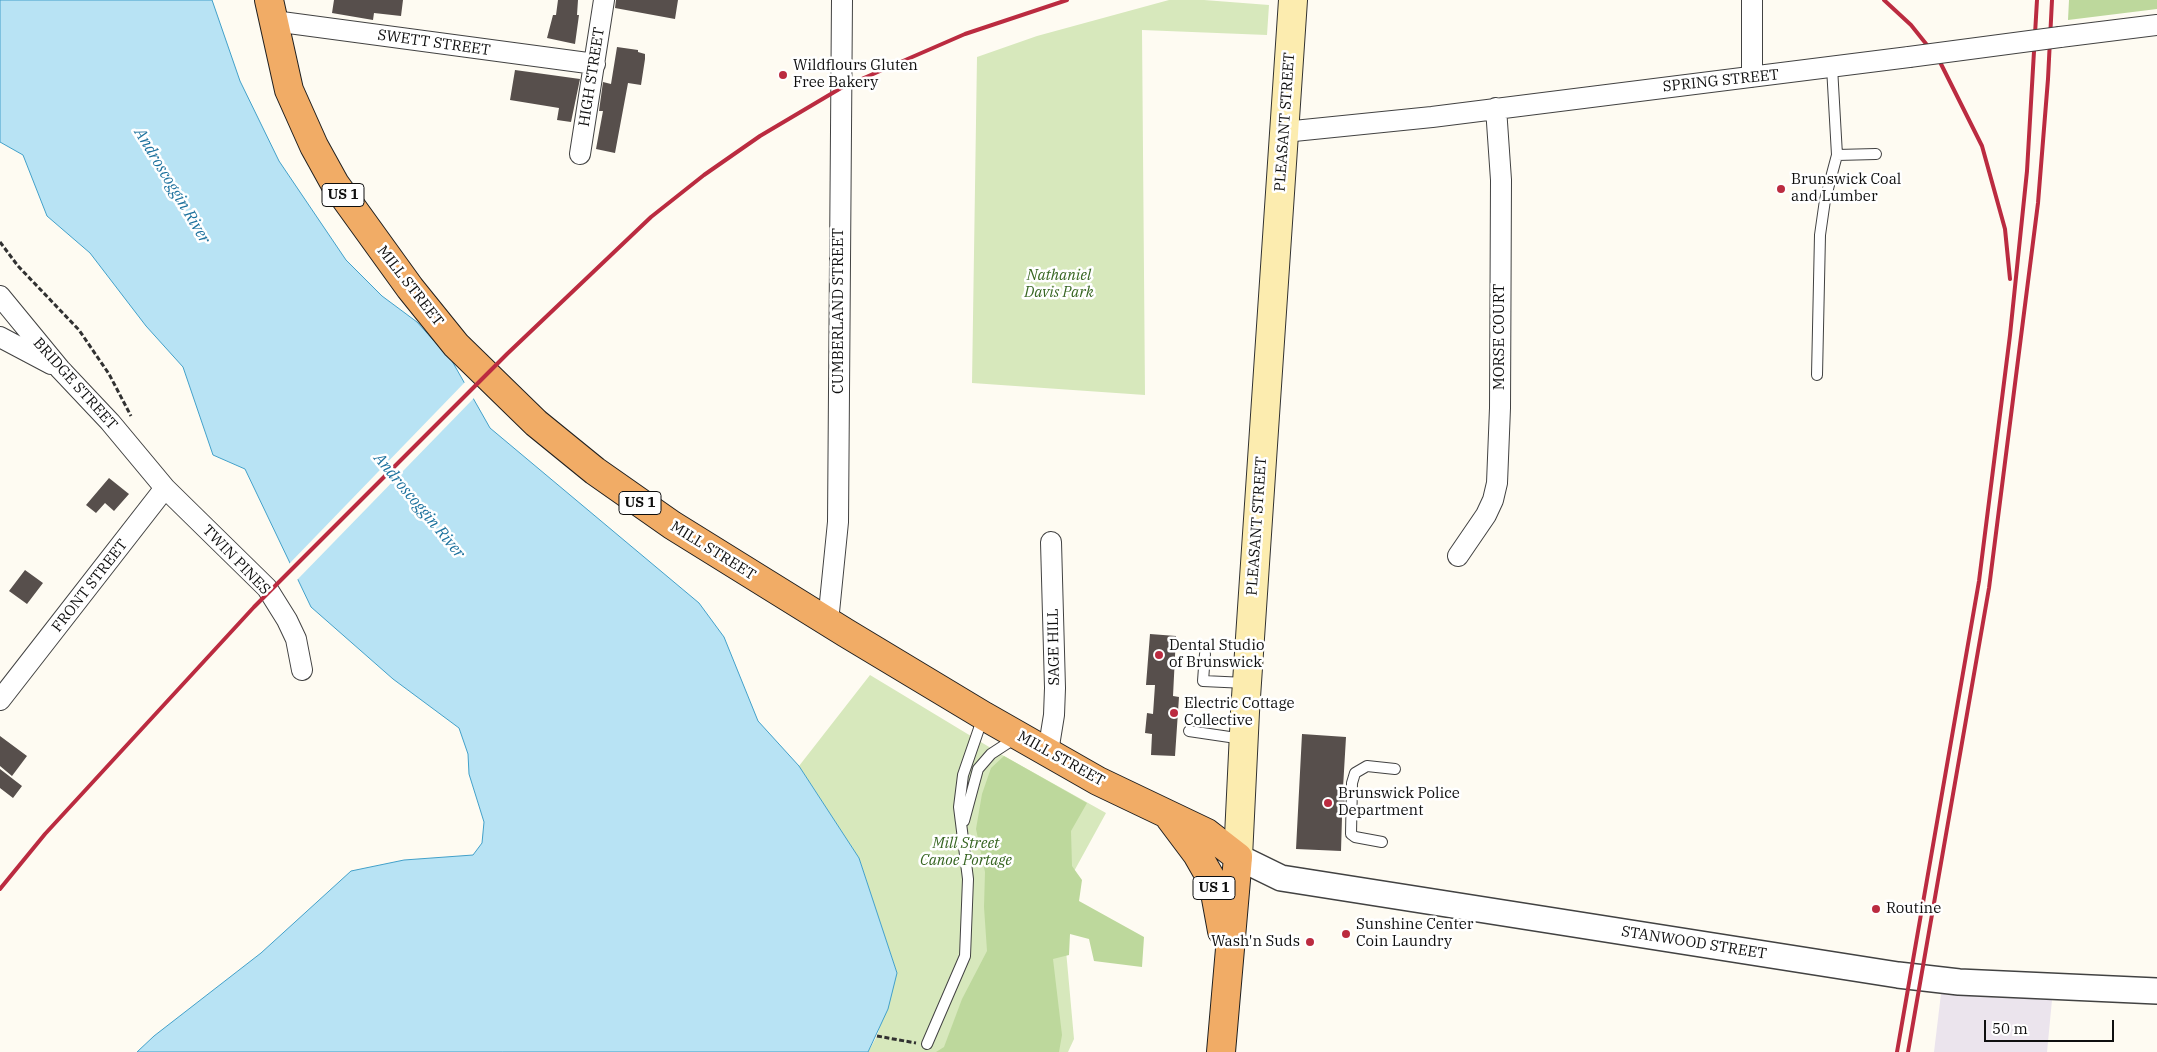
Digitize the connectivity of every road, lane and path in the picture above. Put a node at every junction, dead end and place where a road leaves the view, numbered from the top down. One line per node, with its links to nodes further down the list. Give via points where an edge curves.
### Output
1 (604, 0): 7 (street, HIGH STREET)
2 (842, 0): 24 (street, CUMBERLAND STREET, via 838,522)
3 (1293, 0): 11 (main road, PLEASANT STREET)
4 (1752, 0): 9 (street)
5 (272, 11): 7 (street, SWETT STREET); 24 (highway, MILL STREET / US 1, via 289,90 314,146 372,236 456,345 536,423 595,471 672,525)
6 (2157, 25): 8 (street, SPRING STREET, bridge)
7 (595, 64): 12 (street, HIGH STREET)
8 (1832, 68): 9 (street, SPRING STREET); 14 (lane)
9 (1752, 77): 10 (street, SPRING STREET)
10 (1496, 108): 11 (street, SPRING STREET); 23 (street, MORSE COURT, via 1501,180 1497,482 1486,515)
11 (1284, 132): 28 (main road, PLEASANT STREET)
12 (580, 154)
13 (1876, 154): 14 (lane)
14 (1837, 155): 19 (lane, via 1820,235)
15 (0, 242): 20 (path, via 18,266 79,330 109,374)
16 (0, 296): 18 (street, BRIDGE STREET)
17 (0, 337): 18 (street)
18 (60, 369): 21 (street, BRIDGE STREET)
19 (1818, 375)
20 (134, 422)
21 (165, 488): 26 (street, TWIN PINES, via 267,588 296,639); 27 (street, FRONT STREET)
22 (1051, 542): 34 (street, SAGE HILL, via 1055,688)
23 (1458, 556)
24 (828, 622): 30 (highway, MILL STREET / US 1)
25 (1205, 654): 28 (lane, via 1203,681)
26 (302, 670)
27 (7, 678): 29 (street, FRONT STREET)
28 (1247, 684): 33 (main road, PLEASANT STREET)
29 (0, 700)
30 (984, 716): 32 (highway, MILL STREET / US 1); 37 (lane, via 963,775)
31 (1189, 731): 33 (lane)
32 (1020, 735): 34 (highway, MILL STREET / US 1); 37 (lane, via 991,754 978,769)
33 (1244, 739): 39 (main road, PLEASANT STREET)
34 (1048, 752): 36 (highway, MILL STREET / US 1)
35 (1395, 769): 38 (lane, via 1367,766 1355,773 1352,783 1351,834)
36 (1167, 815): 39 (highway, MILL STREET, via 1207,833); 40 (highway, US 1, via 1197,854 1213,882)
37 (962, 829): 43 (lane, via 968,879 965,956)
38 (1382, 842)
39 (1238, 857): 40 (highway, PLEASANT STREET); 41 (street, STANWOOD STREET, via 1281,878 1898,975 1968,982)
40 (1228, 974): 44 (highway, PLEASANT STREET / US 1)
41 (2157, 991)
42 (877, 1036): 43 (path)
43 (927, 1044)
44 (1221, 1052)

